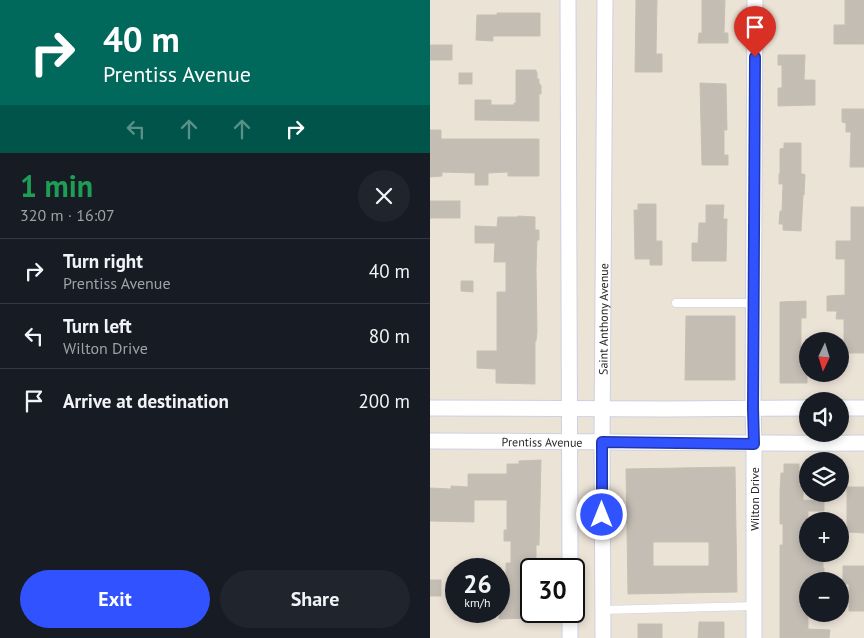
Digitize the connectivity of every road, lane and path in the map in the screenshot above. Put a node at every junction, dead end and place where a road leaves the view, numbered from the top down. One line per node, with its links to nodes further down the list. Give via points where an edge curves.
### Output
1 (568, 0): 11 (street)
2 (605, 0): 12 (street, Saint Anthony Avenue)
3 (755, 0): 5 (street, Wilton Drive)
4 (676, 303): 5 (lane)
5 (754, 303): 7 (street, Wilton Drive)
6 (430, 408): 11 (street)
7 (753, 408): 8 (street); 12 (street); 17 (street, Wilton Drive)
8 (799, 408)
9 (849, 408): 10 (street)
10 (864, 408)
11 (570, 409): 12 (street); 14 (street)
12 (602, 409): 15 (street, Saint Anthony Avenue)
13 (430, 440): 14 (street, Prentiss Avenue)
14 (570, 441): 15 (street, Prentiss Avenue); 18 (street)
15 (602, 442): 17 (street, Prentiss Avenue); 20 (street, Saint Anthony Avenue)
16 (864, 443): 17 (street, Prentiss Avenue)
17 (754, 444): 19 (street, Wilton Drive)
18 (570, 558)
19 (754, 606): 20 (lane); 24 (street, Wilton Drive)
20 (603, 610): 23 (street, Saint Anthony Avenue)
21 (570, 623): 22 (street)
22 (570, 638)
23 (604, 638)
24 (754, 638)

